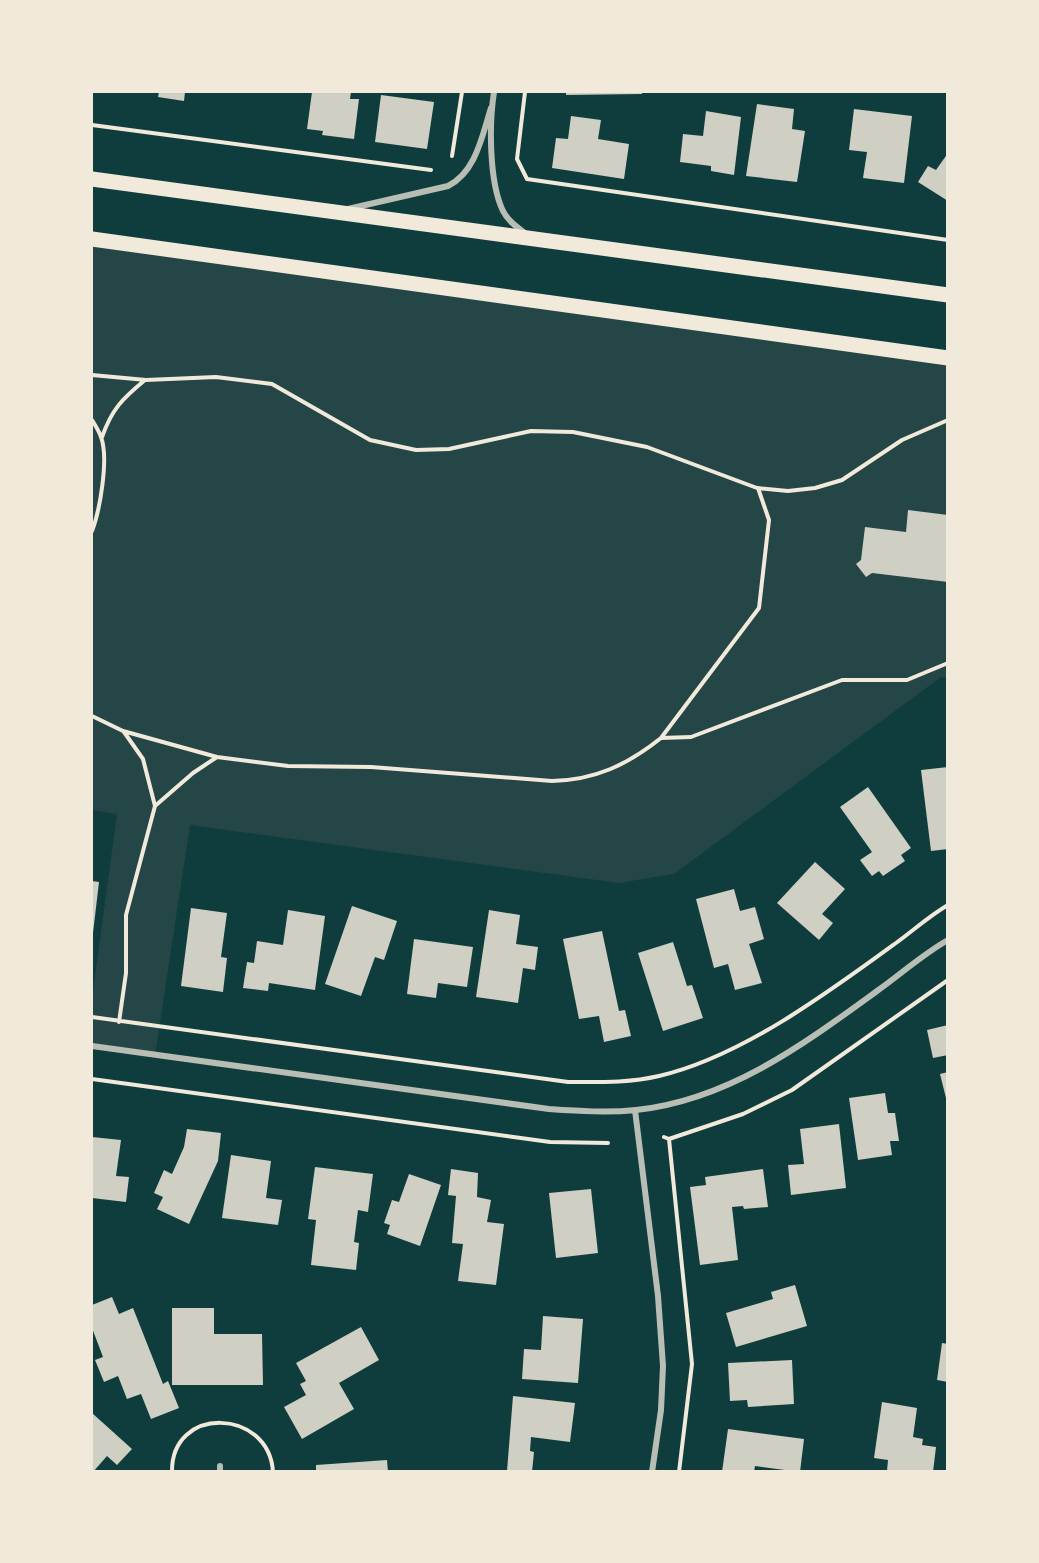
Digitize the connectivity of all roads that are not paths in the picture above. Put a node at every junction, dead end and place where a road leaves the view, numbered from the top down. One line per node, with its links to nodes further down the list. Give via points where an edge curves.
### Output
1 (494, 92): 2 (street)
2 (491, 108): 4 (street, via 474,159 459,181); 6 (street, via 498,197 505,213)
3 (92, 179): 4 (main road)
4 (338, 212): 6 (main road)
5 (92, 239): 8 (main road)
6 (531, 239): 7 (main road)
7 (948, 296)
8 (948, 358)
9 (948, 940): 11 (street, via 794,1051 721,1089 675,1104)
10 (92, 1046): 11 (street, via 549,1108)
11 (635, 1110): 12 (street, via 663,1366)
12 (652, 1472)

